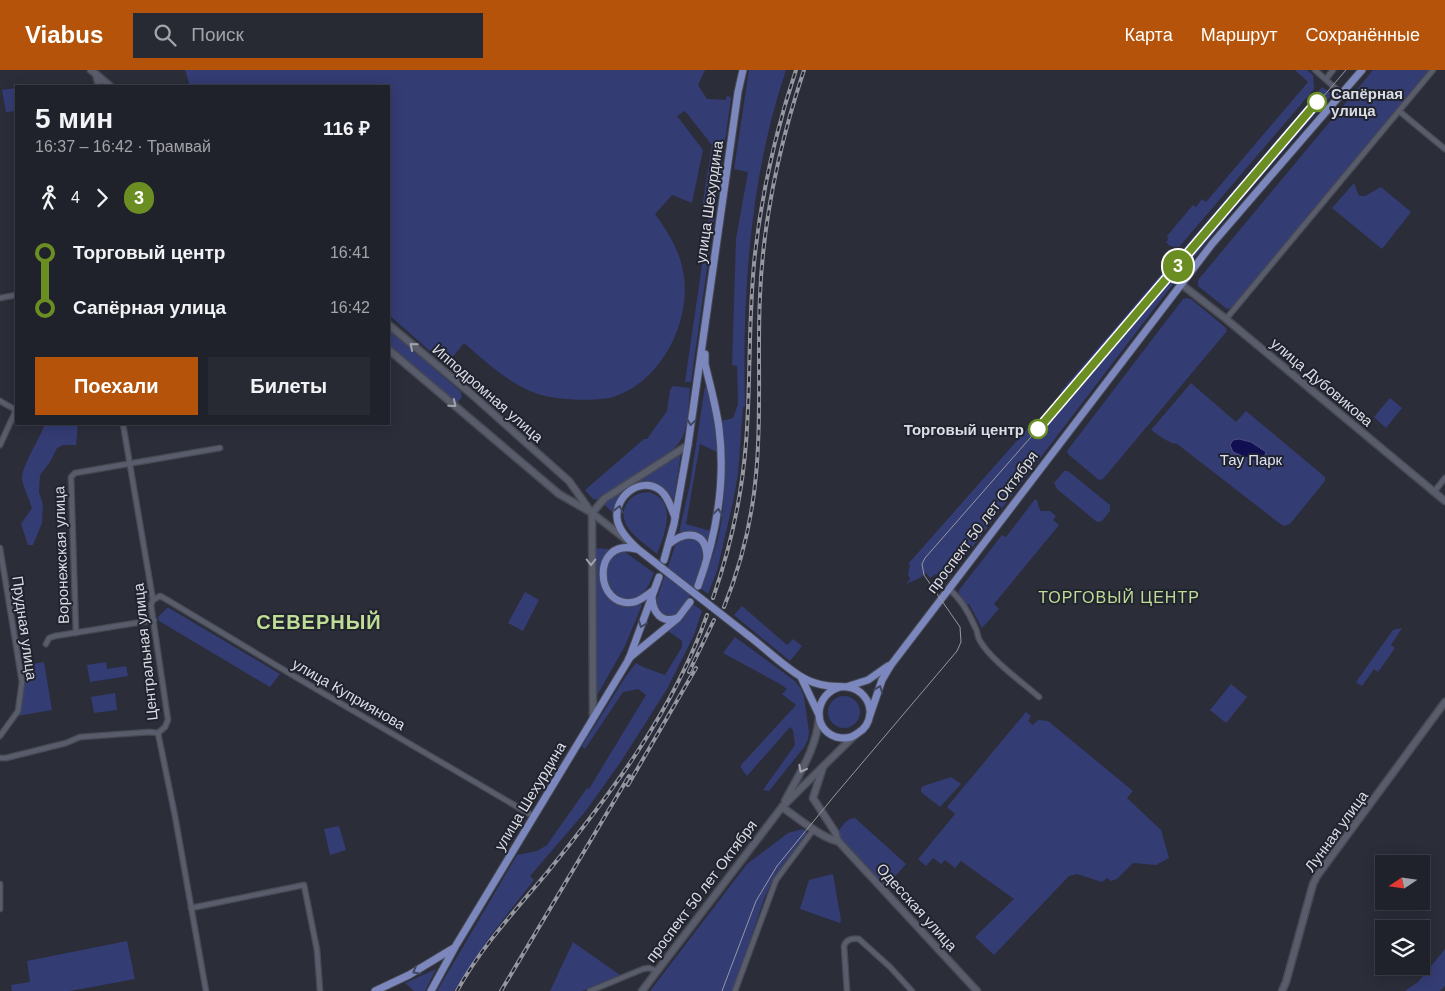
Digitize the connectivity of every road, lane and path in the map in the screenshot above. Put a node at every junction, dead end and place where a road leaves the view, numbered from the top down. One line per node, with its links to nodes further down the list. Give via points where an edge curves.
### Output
1 (743, 70): 18 (main road, улица Шехурдина)
2 (1315, 70): 7 (street)
3 (1333, 70): 7 (street)
4 (1362, 70): 10 (main road, проспект 50 лет Октября)
5 (1433, 70): 11 (street)
6 (94, 72): 8 (street); 9 (street)
7 (1326, 79): 10 (street)
8 (99, 85)
9 (109, 85)
10 (1342, 94): 13 (main road, проспект 50 лет Октября)
11 (1399, 111): 12 (street); 16 (street)
12 (1445, 149)
13 (1181, 284): 16 (street, улица Дубовикова); 43 (main road, проспект 50 лет Октября)
14 (15, 295): 15 (street)
15 (0, 298)
16 (1226, 319): 31 (street, улица Дубовикова)
17 (390, 326): 33 (street, Ипподромная улица, one-way to 17, via 569,481)
18 (704, 339): 20 (main road, улица Шехурдина); 21 (main road, улица Шехурдина)
19 (390, 351): 33 (street, Ипподромная улица, one-way to 33, via 562,497)
20 (710, 386): 21 (main road, via 702,382); 38 (main road, улица Шехурдина, one-way to 20, via 721,476 719,427)
21 (696, 389): 27 (main road, улица Шехурдина, one-way to 27)
22 (0, 401): 23 (street)
23 (15, 409)
24 (15, 412): 26 (street)
25 (123, 425): 29 (street, Центральная улица)
26 (0, 445)
27 (688, 445): 33 (street, via 604,499); 34 (main road, улица Шехурдина)
28 (220, 448): 29 (street)
29 (131, 464): 46 (street, Центральная улица); 50 (street, Воронежская улица, via 75,473 71,477)
30 (1445, 478): 31 (street)
31 (1434, 492): 32 (street, улица Дубовикова)
32 (1445, 501)
33 (592, 513): 37 (street); 59 (street, one-way to 59)
34 (676, 517): 35 (main road, улица Шехурдина); 37 (main road, one-way to 34, via 617,518 619,506 629,491 641,486 659,489)
35 (670, 544): 38 (main road, via 689,534 704,543); 39 (main road, улица Шехурдина)
36 (0, 548): 41 (street, Прудная улица)
37 (638, 550): 44 (main road, via 627,547 612,552 603,572 605,587 612,596 628,602 639,600); 54 (main road, bridge)
38 (708, 559): 42 (main road, улица Шехурдина)
39 (664, 560)
40 (659, 577): 44 (main road, улица Шехурдина)
41 (2, 579): 62 (street, Прудная улица, via 22,682 18,711)
42 (698, 586)
43 (949, 588): 53 (main road, проспект 50 лет Октября); 56 (street, via 965,609 981,643)
44 (654, 590): 45 (main road, улица Шехурдина)
45 (652, 597): 48 (main road, via 659,617 667,620); 52 (main road, улица Шехурдина, one-way to 52)
46 (153, 600): 49 (street, Центральная улица); 67 (street, улица Куприянова, via 160,596 164,598)
47 (690, 602): 48 (main road, улица Шехурдина)
48 (678, 618): 52 (main road, улица Шехурдина)
49 (154, 620): 50 (street); 61 (street, Центральная улица, via 168,720)
50 (76, 633): 51 (street, via 49,638)
51 (46, 644)
52 (628, 659): 59 (main road, улица Шехурдина)
53 (891, 665): 55 (main road, проспект 50 лет Октября, via 866,681); 58 (main road, проспект 50 лет Октября, one-way to 53)
54 (801, 677): 55 (main road, via 826,686); 60 (main road)
55 (842, 687): 58 (main road, via 855,689 864,696); 60 (main road, via 830,690 822,698)
56 (1040, 697)
57 (1445, 702): 85 (street, Лунная улица, via 1317,876)
58 (870, 715): 63 (main road, via 864,728)
59 (593, 716): 67 (main road, улица Шехурдина)
60 (819, 716): 63 (main road, via 823,727 832,735); 66 (street, проспект 50 лет Октября, one-way to 66, via 812,750)
61 (158, 733): 64 (street, via 80,736 66,743); 71 (street, Центральная улица)
62 (0, 736)
63 (854, 736): 65 (street, проспект 50 лет Октября)
64 (0, 758)
65 (823, 766): 66 (street, проспект 50 лет Октября); 69 (street, via 813,798)
66 (782, 807): 68 (street); 74 (street, проспект 50 лет Октября)
67 (533, 816): 73 (main road, улица Шехурдина)
68 (814, 829): 69 (street); 81 (street, via 776,880)
69 (838, 841): 84 (street, Одесская улица)
70 (0, 884): 72 (street)
71 (191, 908): 75 (street, Центральная улица); 76 (street, via 304,885 317,950)
72 (0, 909)
73 (455, 947): 77 (main road, улица Шехурдина, one-way to 77); 78 (main road, улица Шехурдина)
74 (657, 971): 79 (street, via 643,969); 80 (street, проспект 50 лет Октября)
75 (206, 991)
76 (320, 991)
77 (375, 991)
78 (431, 991)
79 (590, 991)
80 (642, 991)
81 (735, 991)
82 (847, 991): 83 (street, via 844,946 850,939 859,939)
83 (912, 991)
84 (976, 991)
85 (1282, 991)

